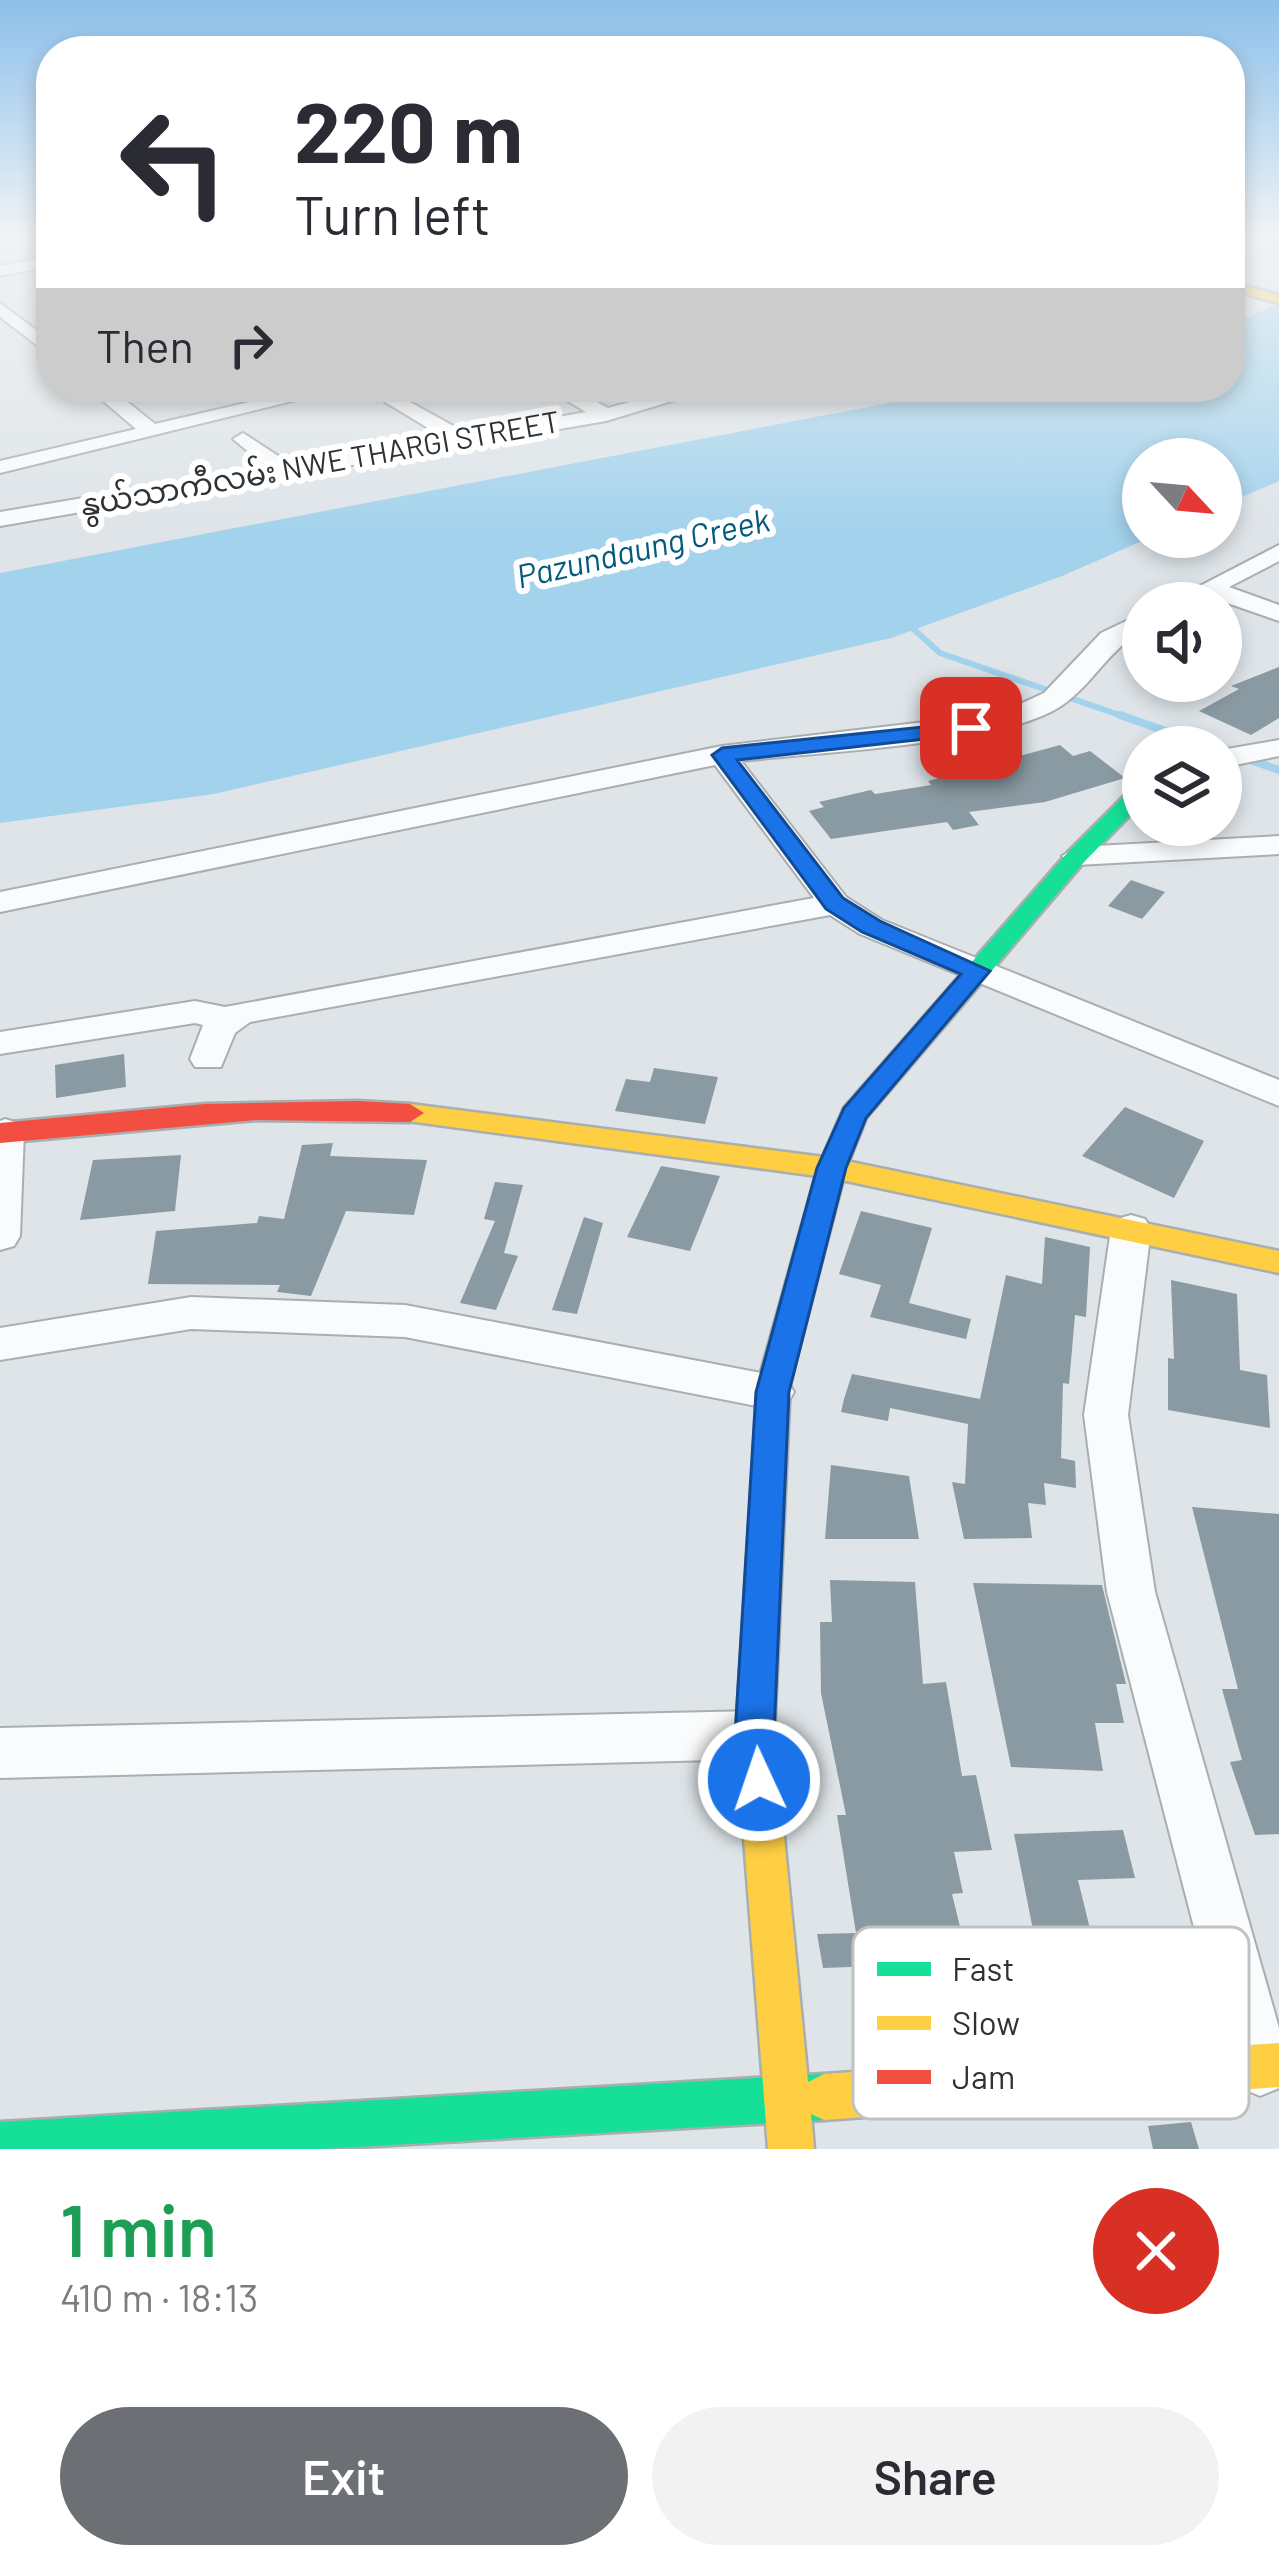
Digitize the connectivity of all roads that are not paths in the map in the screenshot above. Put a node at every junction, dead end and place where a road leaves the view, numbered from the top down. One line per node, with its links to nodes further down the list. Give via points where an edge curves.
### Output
1 (115, 402): 8 (street)
2 (274, 402): 6 (street)
3 (399, 402): 11 (street)
4 (581, 402): 7 (street)
5 (655, 402): 7 (street, နွယ်သာကီလမ်း NWE THARGI STREET)
6 (270, 403): 8 (street)
7 (606, 416): 11 (street, နွယ်သာကီလမ်း NWE THARGI STREET)
8 (151, 431): 12 (street)
9 (0, 439): 12 (street)
10 (243, 439): 14 (street)
11 (462, 440): 14 (street, နွယ်သာကီလမ်း NWE THARGI STREET)
12 (26, 461): 13 (street)
13 (0, 466)
14 (285, 470): 15 (street, နွယ်သာကီလမ်း NWE THARGI STREET)
15 (0, 519)
16 (1279, 552): 17 (street)
17 (1221, 582)
18 (1242, 600): 19 (street)
19 (1279, 613)
20 (1122, 632): 21 (street, via 1060,694 1007,721)
21 (722, 755): 25 (street); 26 (street)
22 (1122, 811): 24 (street)
23 (1279, 845): 24 (street)
24 (1077, 856): 27 (street)
25 (0, 902)
26 (835, 904): 27 (street); 28 (street)
27 (977, 971): 31 (street); 33 (street, via 854,1114)
28 (229, 1018): 29 (street, via 195,1012); 30 (street)
29 (0, 1043)
30 (208, 1059)
31 (1279, 1094)
32 (2, 1132): 33 (street, via 326,1107); 35 (street)
33 (832, 1168): 34 (street); 38 (street)
34 (1131, 1229): 36 (street); 41 (street, via 1106,1415 1131,1592)
35 (0, 1236)
36 (1279, 1262)
37 (0, 1344): 38 (street, via 190,1312 404,1322)
38 (772, 1392): 39 (street)
39 (755, 1735): 40 (street); 45 (street)
40 (0, 1753)
41 (1229, 1927)
42 (1249, 1996): 43 (street)
43 (1269, 2065)
44 (853, 2095): 45 (street)
45 (788, 2100): 46 (street); 47 (street)
46 (0, 2145)
47 (791, 2149)

